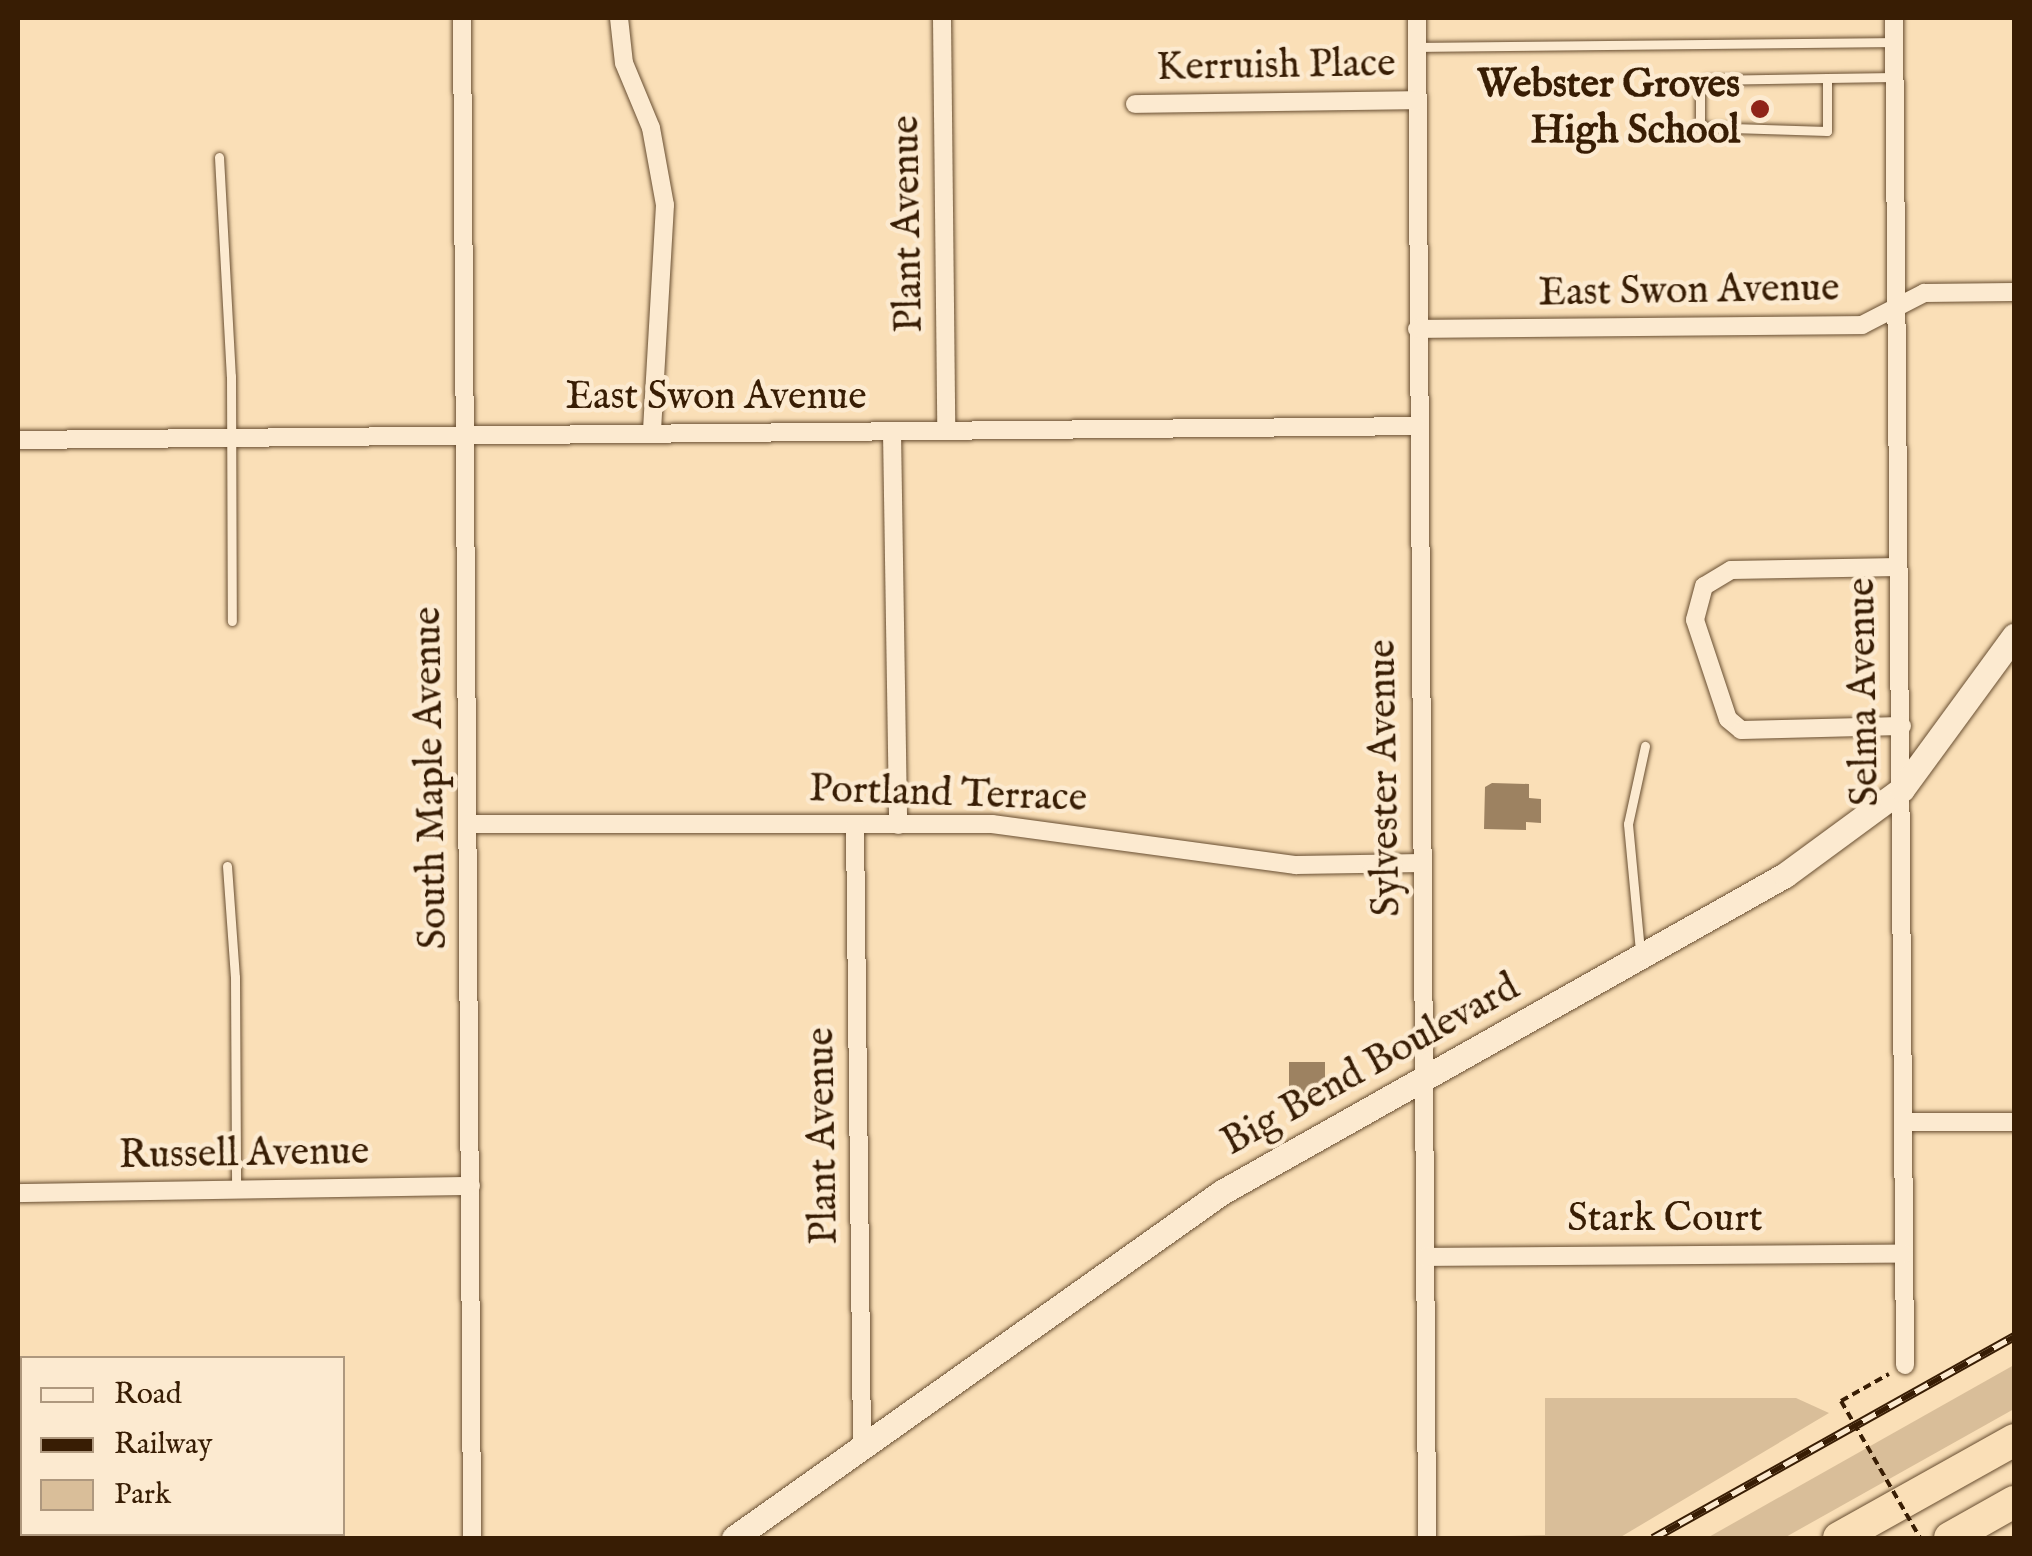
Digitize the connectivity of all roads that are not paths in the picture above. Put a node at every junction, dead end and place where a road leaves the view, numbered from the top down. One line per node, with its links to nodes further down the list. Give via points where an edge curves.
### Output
1 (462, 18): 20 (street, South Maple Avenue)
2 (618, 18): 18 (street, via 624,64 651,128 666,206)
3 (942, 18): 17 (street, Plant Avenue)
4 (1416, 18): 7 (street, Sylvester Avenue)
5 (1894, 18): 6 (street, Selma Avenue)
6 (1894, 42): 7 (lane); 9 (street, Selma Avenue)
7 (1417, 47): 10 (street, Sylvester Avenue)
8 (1827, 78): 8 (lane, via 1708,80 1700,89 1700,127 1827,131); 9 (lane)
9 (1895, 78): 14 (street, Selma Avenue)
10 (1418, 100): 11 (street, Kerruish Place); 15 (street, Sylvester Avenue)
11 (1135, 104)
12 (219, 157): 21 (lane)
13 (2014, 292): 14 (street, East Swon Avenue, via 1924,293)
14 (1898, 306): 15 (street, East Swon Avenue, via 1862,325); 23 (street, Selma Avenue)
15 (1417, 329): 16 (street, Sylvester Avenue)
16 (1416, 426): 17 (street, East Swon Avenue); 32 (street, Sylvester Avenue)
17 (946, 430): 19 (street, East Swon Avenue)
18 (652, 432): 19 (street, East Swon Avenue); 20 (street, East Swon Avenue)
19 (892, 432): 30 (street)
20 (463, 435): 21 (street, East Swon Avenue); 29 (street, South Maple Avenue)
21 (229, 438): 22 (street, East Swon Avenue); 24 (lane)
22 (18, 440)
23 (1898, 567): 26 (street, Selma Avenue); 26 (street, via 1731,570 1704,586 1695,620 1722,705 1741,730)
24 (232, 621)
25 (2014, 636): 28 (main road, Big Bend Boulevard)
26 (1902, 726): 28 (street, Selma Avenue)
27 (1645, 746): 34 (lane, via 1628,824)
28 (1902, 789): 34 (main road, Big Bend Boulevard, via 1785,875); 36 (street, Selma Avenue)
29 (468, 824): 31 (street, Portland Terrace); 38 (street, South Maple Avenue)
30 (898, 825): 31 (street, Portland Terrace); 32 (street, Portland Terrace, via 1058,828 1296,864)
31 (855, 826): 45 (street, Plant Avenue)
32 (1422, 862): 35 (street, Sylvester Avenue)
33 (227, 866): 39 (lane)
34 (1641, 958): 35 (main road, Big Bend Boulevard)
35 (1424, 1078): 42 (street, Sylvester Avenue); 45 (main road, Big Bend Boulevard, via 1222,1192)
36 (1904, 1122): 37 (street); 41 (street, Selma Avenue)
37 (2014, 1122)
38 (471, 1186): 39 (street, Russell Avenue); 47 (street, South Maple Avenue)
39 (236, 1190): 40 (street, Russell Avenue)
40 (18, 1194)
41 (1904, 1254): 42 (street, Stark Court); 43 (street, Selma Avenue)
42 (1426, 1257): 49 (street, Sylvester Avenue)
43 (1905, 1364)
44 (2014, 1440): 50 (highway)
45 (862, 1446): 48 (main road, Big Bend Boulevard)
46 (2014, 1502): 51 (highway)
47 (472, 1538)
48 (734, 1538)
49 (1427, 1538)
50 (1839, 1538)
51 (1950, 1538)

